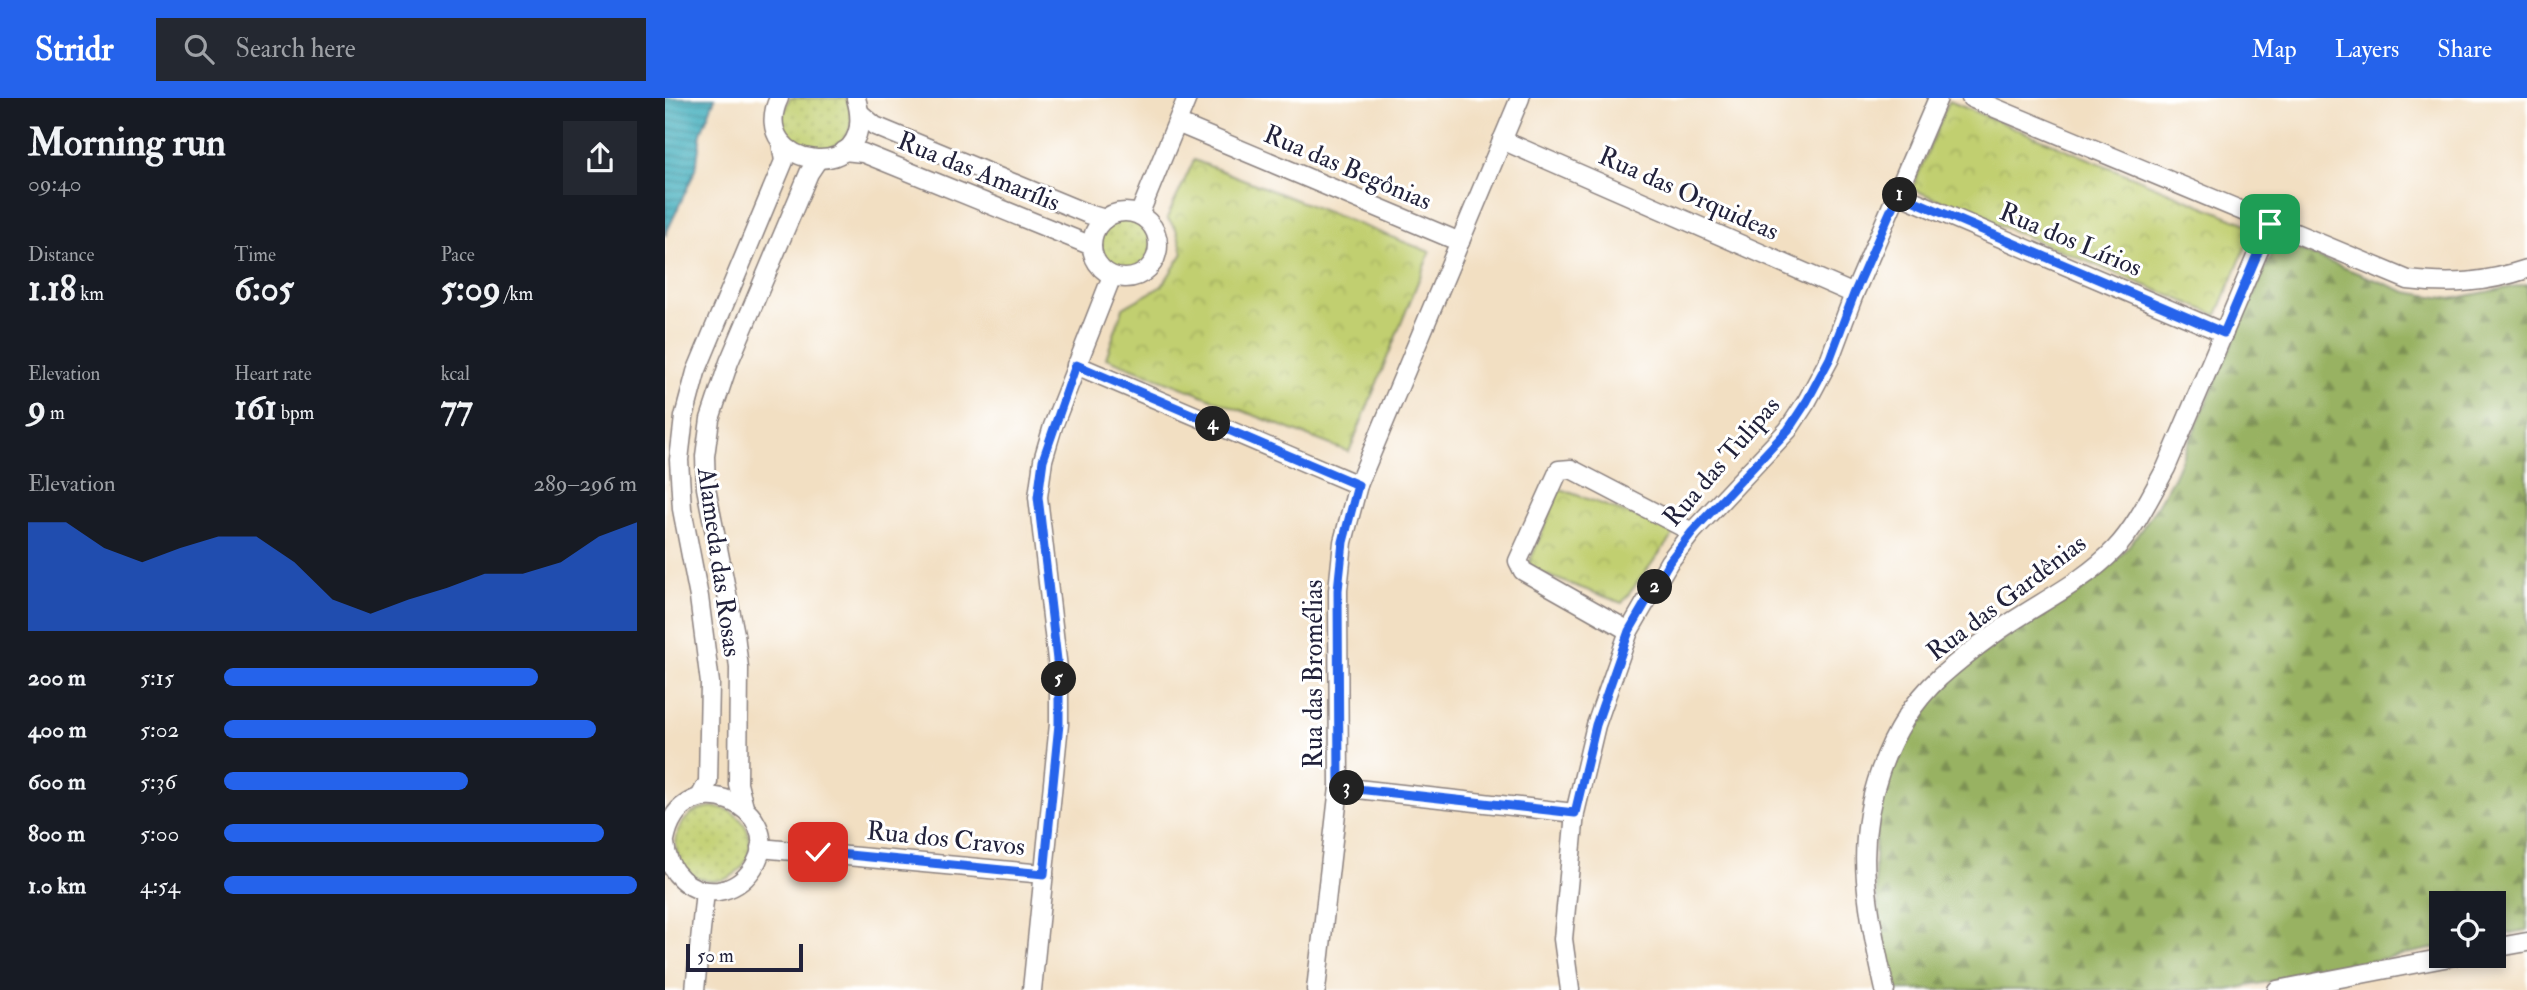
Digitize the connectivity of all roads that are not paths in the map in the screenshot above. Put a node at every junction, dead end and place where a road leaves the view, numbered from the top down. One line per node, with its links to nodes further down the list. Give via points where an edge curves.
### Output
1 (779, 98): 9 (street, Alameda das Rosas, via 774,125)
2 (1188, 98): 7 (street)
3 (1520, 98): 8 (street, Rua das Bromélias)
4 (1938, 98): 12 (street, Rua das Tulipas)
5 (1971, 98): 15 (street)
6 (859, 106): 10 (street, via 857,135); 14 (street, Rua das Amarílis, via 876,126)
7 (1177, 123): 13 (street); 16 (street, Rua das Begônias)
8 (1502, 140): 16 (street, Rua das Bromélias); 20 (street, Rua das Orquideas)
9 (781, 142): 11 (street, via 797,156); 27 (street, Alameda das Rosas, via 784,161 696,372 684,417 679,460 683,509 710,682 708,782)
10 (844, 151): 11 (street); 17 (street, Rua das Amarílis, via 863,153)
11 (817, 161): 28 (street, Alameda das Rosas, via 729,362 710,419 705,456 706,488 738,657 738,784)
12 (1898, 194): 20 (street, Rua das Tulipas); 21 (street, Rua dos Lírios)
13 (1139, 215): 14 (street, via 1122,212); 19 (street, via 1156,231 1158,253 1135,278)
14 (1105, 219): 17 (street)
15 (2270, 224): 18 (street, via 2408,280 2448,285); 21 (street, Rua das Gardênias)
16 (1460, 242): 23 (street, Rua das Bromélias)
17 (1092, 246): 19 (street, via 1097,264)
18 (2527, 270)
19 (1112, 276): 22 (street)
20 (1854, 294): 24 (street, Rua das Tulipas, via 1830,358 1788,430)
21 (2224, 333): 43 (street, Rua das Gardênias, via 2166,468 2116,548 1939,678 1909,714 1891,748 1874,790 1866,837 1870,917)
22 (1076, 365): 23 (street); 34 (street, via 1043,460 1038,497 1059,677 1059,724)
23 (1358, 485): 26 (street, Rua das Bromélias, via 1343,542 1338,590)
24 (1692, 532): 25 (street, Rua das Tulipas); 25 (street, via 1571,469 1559,470 1519,566)
25 (1629, 631): 29 (street, Rua das Tulipas, via 1596,725)
26 (1339, 787): 29 (street); 41 (street, Rua das Bromélias)
27 (700, 797): 28 (street, via 723,797); 30 (street)
28 (744, 807): 32 (street, Alameda das Rosas, via 754,819)
29 (1575, 813): 42 (street, Rua das Tulipas, via 1563,939)
30 (669, 816): 31 (street)
31 (665, 842): 33 (street)
32 (760, 848): 34 (street, Rua dos Cravos); 35 (street, via 756,863 741,881 720,891)
33 (665, 854): 35 (street, via 680,878)
34 (1044, 874): 40 (street)
35 (705, 891): 39 (street)
36 (2527, 942): 37 (street)
37 (2506, 946)
38 (2429, 961): 44 (street)
39 (695, 990)
40 (1032, 990)
41 (1316, 990)
42 (1570, 990)
43 (1885, 990)
44 (2277, 990)

